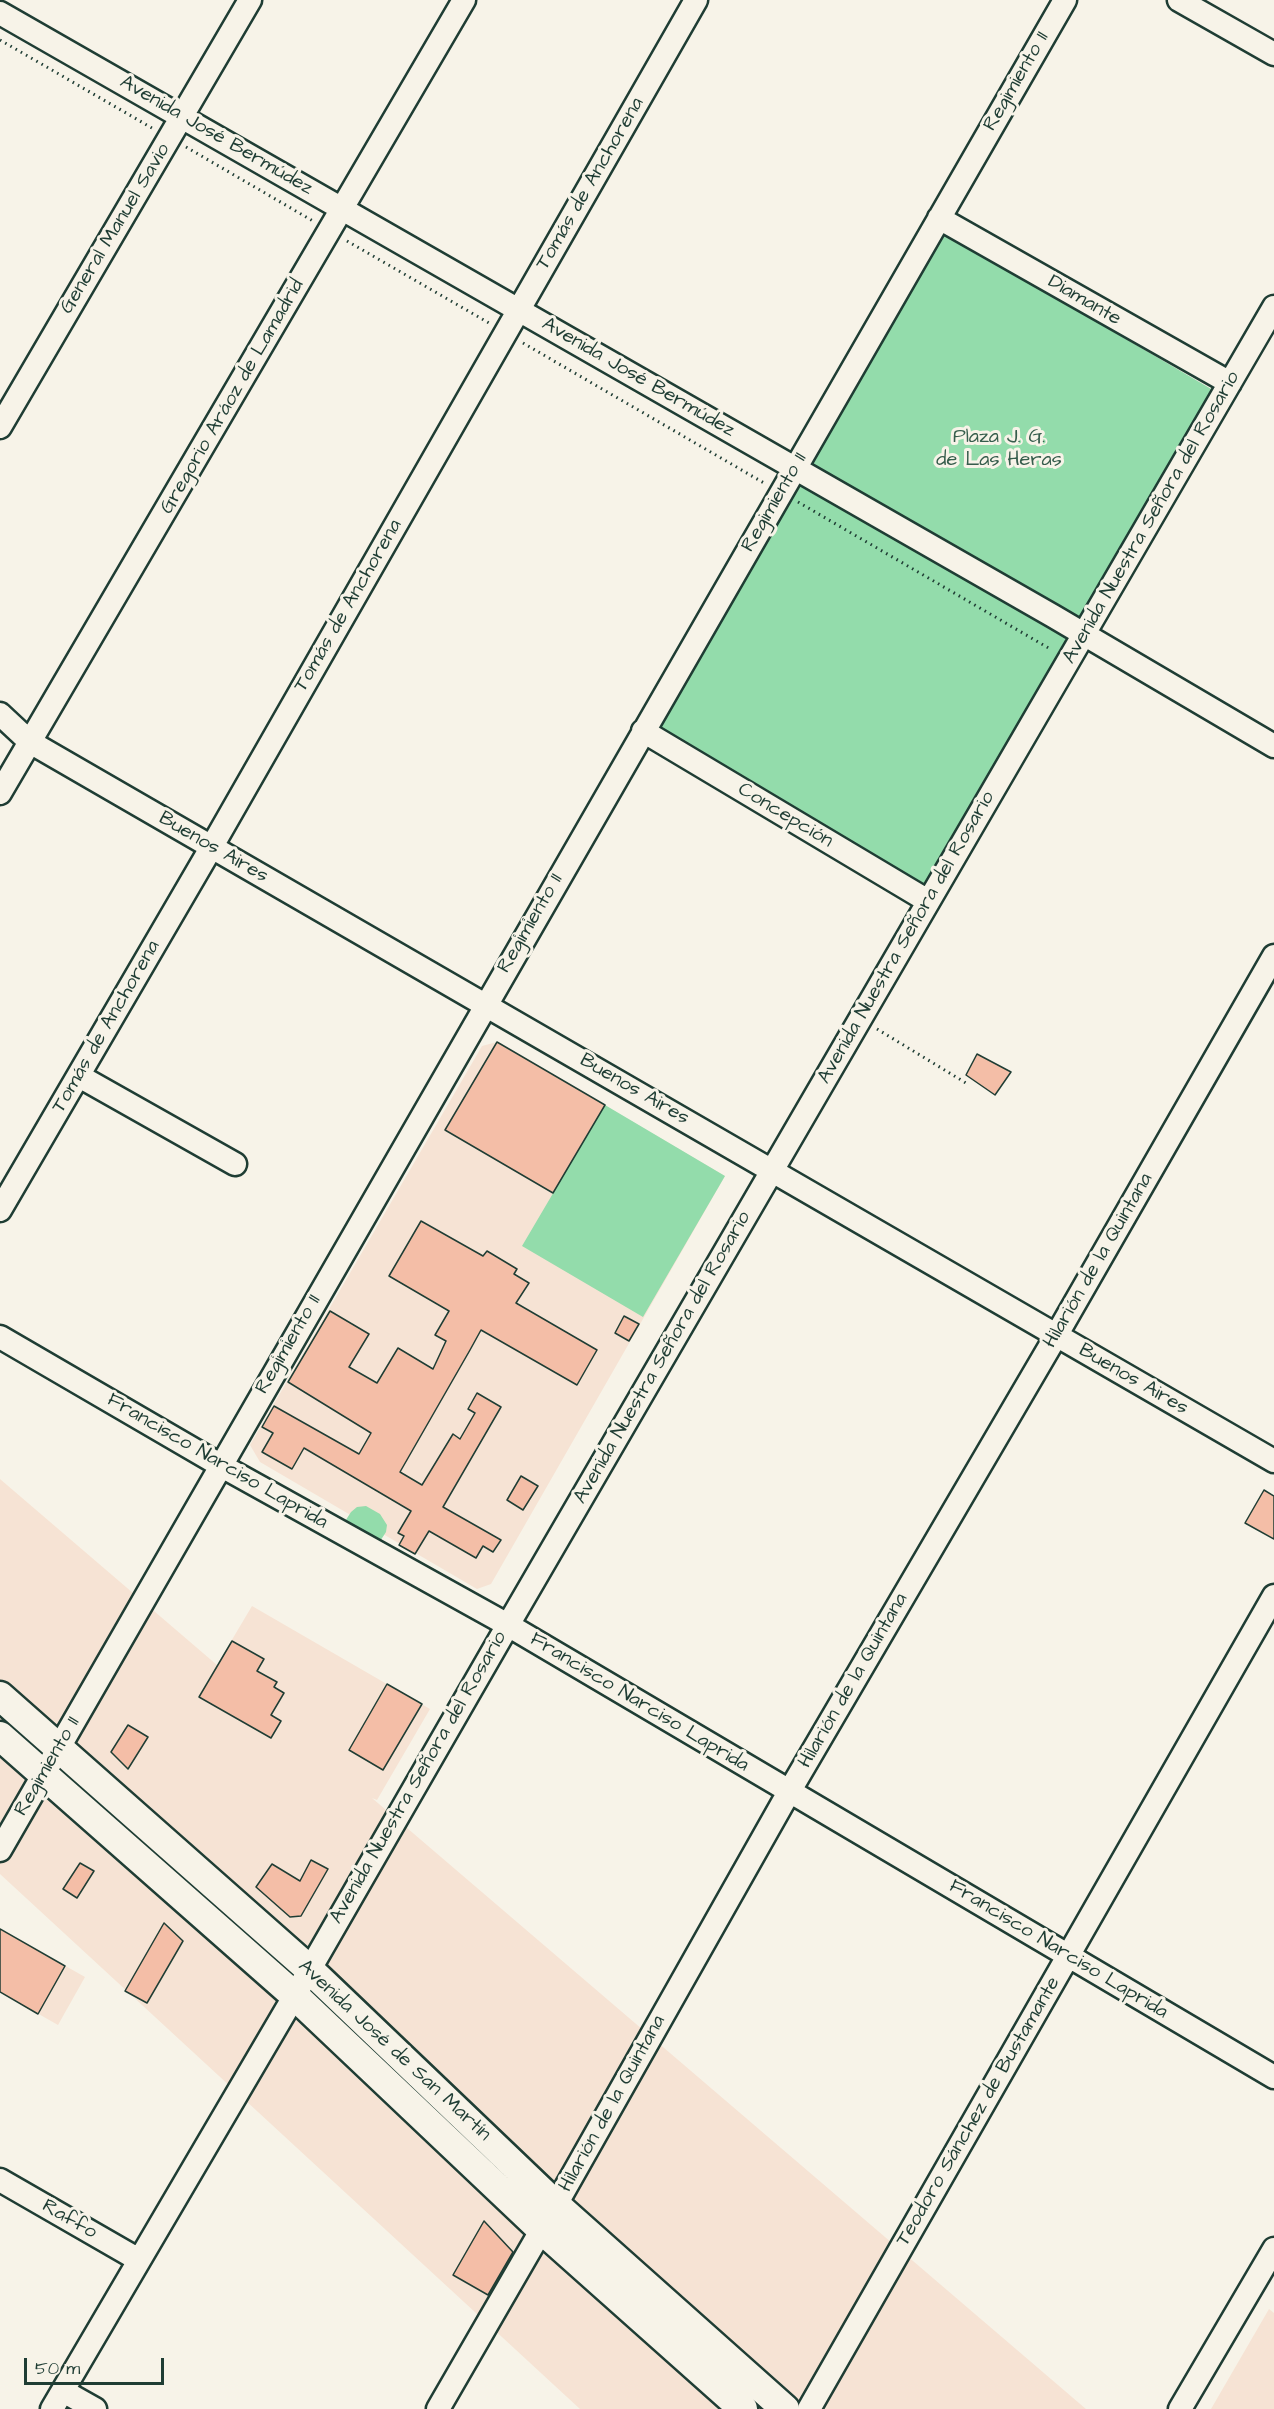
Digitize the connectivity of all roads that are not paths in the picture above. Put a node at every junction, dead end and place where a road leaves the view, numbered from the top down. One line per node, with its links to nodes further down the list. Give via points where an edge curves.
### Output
1 (250, 0): 8 (street, General Manuel Savio)
2 (464, 0): 9 (street, Gregorio Aráoz de Lamadrid)
3 (696, 0): 12 (street, Tomás de Anchorena)
4 (1065, 0): 10 (street, Regimiento 11)
5 (1179, 0): 7 (street)
6 (4, 12): 8 (street, Avenida José Bermúdez)
7 (1274, 54)
8 (182, 117): 9 (street, Avenida José Bermúdez); 14 (street, General Manuel Savio)
9 (343, 209): 12 (street, Avenida José Bermúdez); 19 (street, Gregorio Aráoz de Lamadrid)
10 (939, 218): 13 (street, Diamante); 15 (street, Regimiento 11)
11 (1274, 307): 13 (street, Avenida Nuestra Señora del Rosario)
12 (519, 309): 15 (street, Avenida José Bermúdez); 22 (street, Tomás de Anchorena)
13 (1230, 383): 16 (street, Avenida Nuestra Señora del Rosario)
14 (0, 426)
15 (795, 468): 16 (street, Avenida José Bermúdez); 18 (street, Regimiento 11)
16 (1084, 634): 20 (street, Avenida José Bermúdez); 23 (street, Avenida Nuestra Señora del Rosario)
17 (0, 714): 19 (street, Buenos Aires)
18 (643, 731): 23 (street, Concepción); 25 (street, Regimiento 11)
19 (30, 742): 21 (street, Gregorio Aráoz de Lamadrid); 22 (street, Buenos Aires)
20 (1274, 746)
21 (0, 793)
22 (211, 848): 25 (street, Buenos Aires); 26 (street, Tomás de Anchorena)
23 (928, 902): 28 (street, Avenida Nuestra Señora del Rosario)
24 (1274, 956): 31 (street, Hilarión de la Quintana)
25 (485, 1004): 28 (street, Buenos Aires); 33 (street, Regimiento 11)
26 (79, 1076): 27 (street); 29 (street, Tomás de Anchorena)
27 (235, 1164)
28 (772, 1170): 31 (street, Buenos Aires); 35 (street, Avenida Nuestra Señora del Rosario)
29 (0, 1210)
30 (0, 1336): 33 (street, Francisco Narciso Laprida)
31 (1056, 1336): 32 (street, Buenos Aires); 40 (street, Hilarión de la Quintana)
32 (1274, 1461)
33 (220, 1465): 35 (street, Francisco Narciso Laprida); 38 (street, Regimiento 11)
34 (1274, 1596): 42 (street, Teodoro Sánchez de Bustamante)
35 (508, 1624): 40 (street, Francisco Narciso Laprida); 43 (street, Avenida Nuestra Señora del Rosario)
36 (0, 1696): 38 (main road, Avenida José de San Martín)
37 (0, 1736): 39 (main road, Avenida José de San Martín)
38 (59, 1749): 39 (street, Regimiento 11); 43 (main road, Avenida José de San Martín)
39 (44, 1775): 41 (street, Regimiento 11); 44 (main road, Avenida José de San Martín)
40 (789, 1792): 42 (street, Francisco Narciso Laprida); 47 (street, Hilarión de la Quintana)
41 (0, 1850)
42 (1068, 1956): 45 (street, Francisco Narciso Laprida); 56 (street, Teodoro Sánchez de Bustamante)
43 (310, 1970): 44 (street, Avenida Nuestra Señora del Rosario); 47 (main road, Avenida José de San Martín)
44 (295, 1996): 48 (main road, Avenida José de San Martín); 50 (street, Avenida Nuestra Señora del Rosario)
45 (1274, 2077)
46 (0, 2180): 50 (street, Raffo)
47 (556, 2205): 48 (street, Hilarión de la Quintana); 55 (main road, Avenida José de San Martín)
48 (542, 2230): 53 (street, Hilarión de la Quintana); 54 (main road, Avenida José de San Martín)
49 (1274, 2248): 57 (street)
50 (139, 2260): 51 (street, Avenida Nuestra Señora del Rosario)
51 (58, 2400): 52 (street)
52 (95, 2409)
53 (438, 2409)
54 (743, 2409)
55 (785, 2409)
56 (808, 2409)
57 (1180, 2409)

